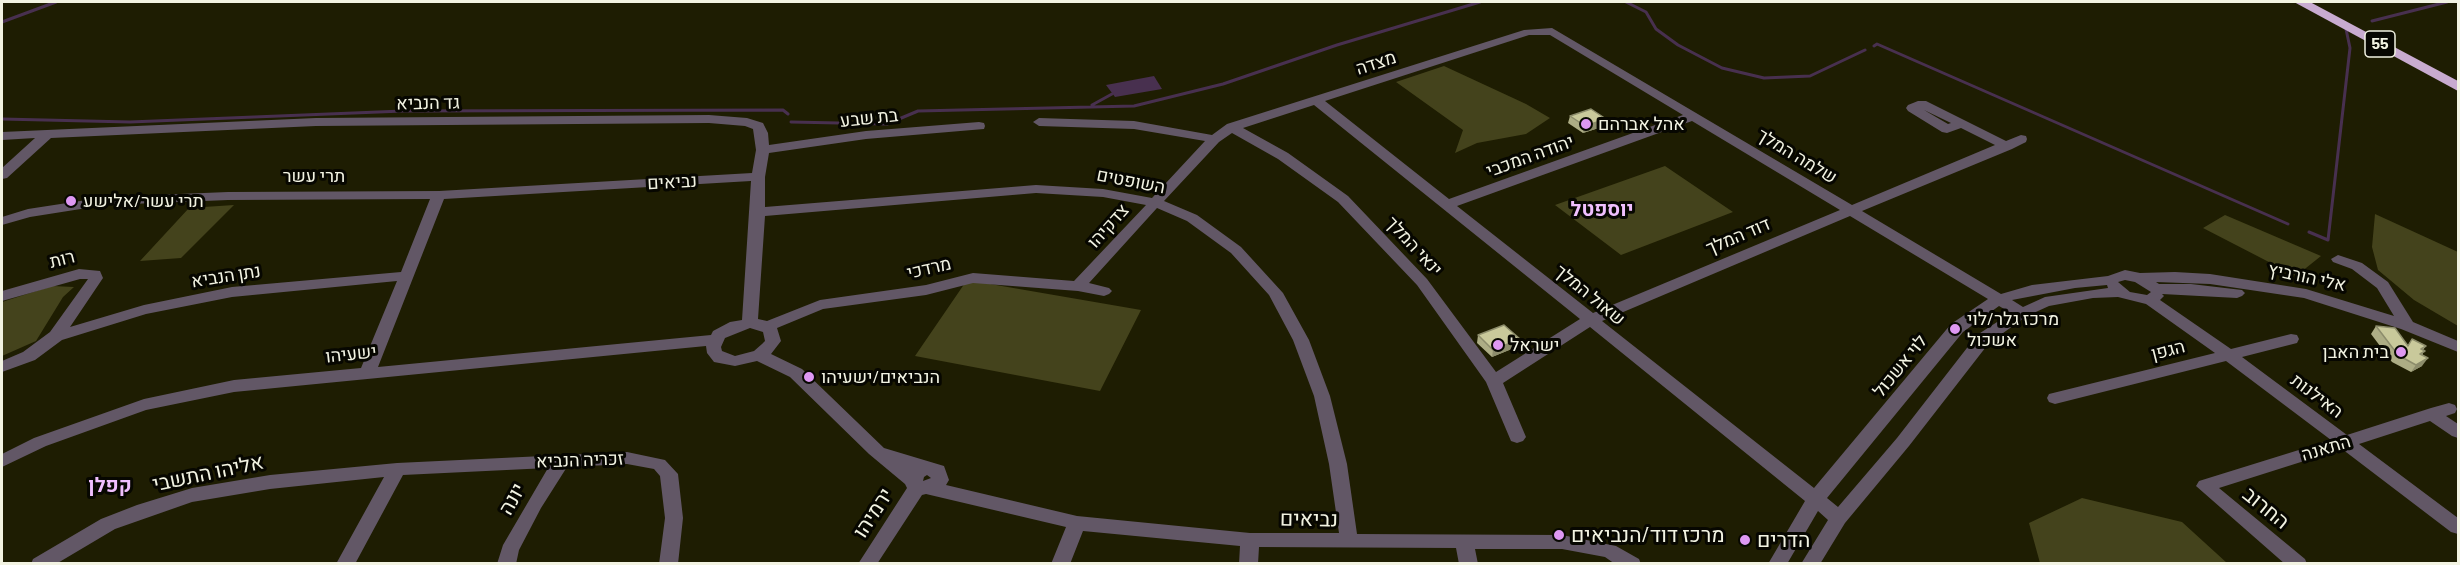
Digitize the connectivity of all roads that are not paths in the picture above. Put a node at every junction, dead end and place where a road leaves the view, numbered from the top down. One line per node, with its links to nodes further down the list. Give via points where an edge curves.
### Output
1 (2301, 2): 5 (highway, 55)
2 (2317, 2): 4 (highway, 55)
3 (1552, 31): 6 (street, מצדה, via 1528,32); 7 (street, שלמה המלך)
4 (2458, 76)
5 (2458, 87)
6 (1317, 101): 11 (street, מצדה); 22 (street, שאול המלך)
7 (1693, 116): 22 (street, יהודה המכבי); 23 (street, שלמה המלך)
8 (1039, 122): 14 (street, via 1134,125)
9 (1961, 124): 16 (street)
10 (979, 126): 17 (street, בת שבע, via 866,135)
11 (1232, 127): 14 (street, מצדה); 49 (street, ינאי המלך, via 1343,199 1422,282)
12 (2, 135): 13 (street)
13 (46, 135): 17 (street, גד הנביא, via 316,122 709,119 758,126); 18 (street)
14 (1214, 139): 21 (street, צדקיהו)
15 (2021, 140): 16 (street, דוד המלך)
16 (2007, 146): 23 (street, דוד המלך)
17 (764, 150): 19 (street)
18 (2, 175)
19 (758, 177): 20 (street, נביאים); 24 (street)
20 (439, 195): 25 (street, תרי עשר, via 106,201); 27 (street)
21 (1154, 202): 24 (street, השופטים, via 1103,193 1036,189); 29 (street, צדקיהו); 67 (street, השופטים, via 1192,218 1236,250 1275,292 1301,340 1322,396 1338,464)
22 (1447, 205): 36 (street, שאול המלך)
23 (1851, 210): 34 (street, שלמה המלך); 36 (street, דוד המלך)
24 (759, 212): 37 (street)
25 (2, 221)
26 (2338, 259): 38 (street, via 2357,266 2383,285)
27 (406, 276): 40 (street, נתן הנביא, via 231,292 144,309); 48 (street)
28 (2140, 278): 30 (street, אלי הורביץ, via 2115,278); 32 (street, האילנות); 38 (street, אלי הורביץ, via 2210,279 2277,289)
29 (1078, 286): 31 (street, מרדכי); 39 (street, מרדכי, via 973,278 926,291 820,305)
30 (2116, 286): 32 (street, via 2138,299); 34 (street, לוי אשכול, via 2064,285); 35 (street, via 2046,302)
31 (1104, 291)
32 (2153, 294): 45 (street, האילנות); 46 (street, אלי הורביץ, via 2191,289 2299,302 2407,334)
33 (2, 296): 40 (street, רות, via 79,274 95,274)
34 (2000, 299): 35 (street, שלמה המלך); 61 (street, לוי אשכול, via 1957,328)
35 (2022, 313): 62 (street, via 1983,339)
36 (1590, 320): 49 (street, דוד המלך); 61 (street, שאול המלך)
37 (750, 323): 39 (street); 42 (street, via 727,330)
38 (2407, 325): 43 (street, אלי הורביץ)
39 (767, 327): 44 (street, via 773,341)
40 (56, 336): 47 (street, via 29,356)
41 (2292, 339): 45 (street, הגפן)
42 (715, 340): 44 (street, via 713,347 720,358 735,361); 48 (street, ישעיהו)
43 (2458, 347)
44 (759, 355): 59 (street, נביאים, via 796,373 875,450)
45 (2229, 355): 50 (street, הגפן); 55 (street, האילנות)
46 (2458, 358)
47 (2, 367)
48 (368, 372): 57 (street, ישעיהו, via 186,395 95,421)
49 (1494, 381): 54 (street, ינאי המלך)
50 (2055, 398)
51 (2449, 409): 52 (street, התאנה)
52 (2432, 414): 53 (street); 55 (street, התאנה)
53 (2458, 432)
54 (1517, 437)
55 (2345, 442): 60 (street, התאנה); 64 (street, האילנות)
56 (562, 460): 58 (street, זכריה הנביא); 70 (street, יונה, via 529,514); 71 (street, זכריה הנביא, via 627,458 659,464 669,474 674,518)
57 (2, 461)
58 (397, 469): 68 (street, אליהו התשבי, via 270,482 192,495 108,524); 69 (street)
59 (925, 480): 63 (street, נביאים); 72 (street, ירמיהו)
60 (2205, 486): 79 (street, החרוב)
61 (1815, 500): 62 (street, שאול המלך); 77 (street, לוי אשכול)
62 (1839, 518): 78 (street)
63 (1077, 523): 65 (street, נביאים); 73 (street)
64 (2458, 527)
65 (1250, 540): 67 (street, נביאים); 74 (street)
66 (1464, 540): 67 (street, נביאים); 75 (street); 76 (street, נביאים, via 1562,542 1609,551)
67 (1349, 542)
68 (40, 564)
69 (345, 564)
70 (506, 564)
71 (668, 564)
72 (867, 564)
73 (1060, 564)
74 (1248, 564)
75 (1469, 564)
76 (1632, 564)
77 (1777, 564)
78 (1810, 564)
79 (2298, 564)

